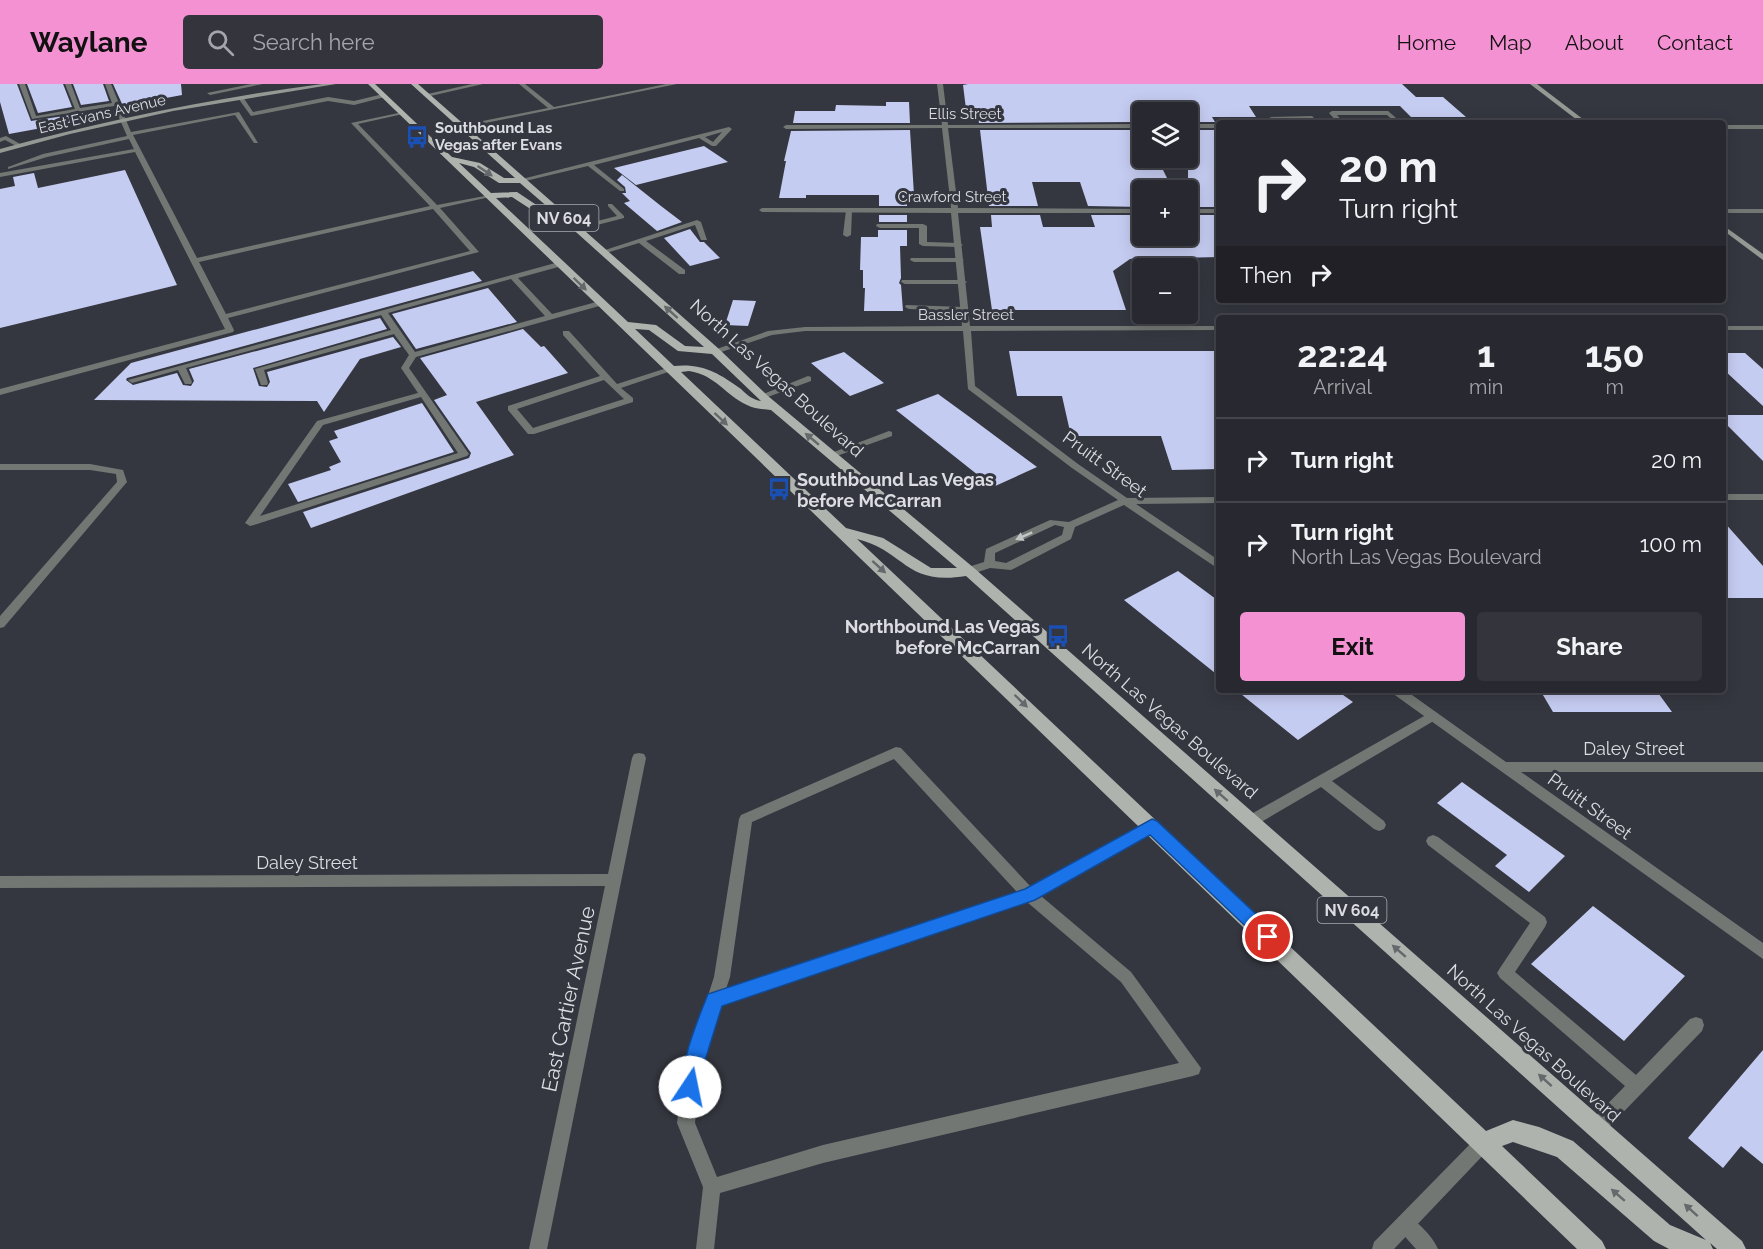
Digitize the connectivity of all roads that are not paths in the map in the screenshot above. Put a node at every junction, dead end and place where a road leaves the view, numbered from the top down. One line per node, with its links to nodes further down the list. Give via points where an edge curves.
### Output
1 (22, 84): 24 (street, via 33,118)
2 (68, 84): 24 (street)
3 (108, 84): 22 (street)
4 (204, 84): 17 (street)
5 (260, 84): 15 (street)
6 (301, 84): 16 (street, East Evans Avenue)
7 (333, 84): 16 (street, East Evans Avenue)
8 (372, 84): 19 (main road, NV 604)
9 (414, 84): 18 (main road, North Las Vegas Boulevard / NV 604)
10 (476, 84): 18 (street)
11 (522, 84): 23 (street)
12 (674, 84): 23 (street)
13 (940, 84): 32 (street)
14 (1533, 84): 31 (street)
15 (246, 85): 17 (street)
16 (280, 91): 20 (street, East Evans Avenue)
17 (210, 93): 21 (street)
18 (426, 95): 36 (main road, North Las Vegas Boulevard / NV 604)
19 (383, 96): 20 (street, via 354,103 328,99 251,114); 25 (main road, NV 604)
20 (241, 98): 21 (street, East Evans Avenue)
21 (217, 102): 26 (street, East Evans Avenue)
22 (116, 104): 24 (street); 26 (street)
23 (552, 108): 36 (street)
24 (78, 110)
25 (401, 113): 48 (main road, NV 604); 55 (street, via 354,123)
26 (122, 120): 41 (street); 45 (street, East Evans Avenue)
27 (1272, 120): 28 (street)
28 (1314, 120)
29 (1338, 120): 30 (street, via 1332,113 1388,113)
30 (1396, 120)
31 (1581, 120)
32 (945, 126): 33 (street, Ellis Street); 37 (street, Ellis Street); 59 (street)
33 (1132, 126)
34 (1198, 126): 35 (street)
35 (1216, 126)
36 (463, 127): 51 (main road, North Las Vegas Boulevard / NV 604)
37 (786, 127)
38 (1726, 127): 39 (street)
39 (1763, 127)
40 (0, 131): 43 (street)
41 (129, 135): 44 (street, via 237,113); 46 (street); 50 (street, via 45,155)
42 (699, 136): 49 (street)
43 (3, 139): 45 (street)
44 (256, 142)
45 (20, 146): 47 (street, East Evans Avenue)
46 (137, 150): 50 (street); 78 (street)
47 (0, 151)
48 (448, 158): 51 (main road, one-way to 51, via 477,165 502,181); 53 (main road, NV 604)
49 (589, 164): 51 (street); 52 (street)
50 (0, 173)
51 (521, 180): 65 (main road, North Las Vegas Boulevard / NV 604)
52 (622, 190)
53 (488, 196): 55 (street); 65 (main road, via 514,194 535,208); 79 (main road, NV 604)
54 (610, 205): 68 (street, via 622,217)
55 (435, 207): 78 (street); 88 (street, via 476,252)
56 (762, 210): 57 (street, Crawford Street)
57 (849, 210): 58 (street, Crawford Street); 70 (street)
58 (903, 210): 59 (street, Crawford Street); 67 (street)
59 (955, 210): 60 (street, Crawford Street); 73 (street)
60 (1132, 211)
61 (1198, 211): 62 (street)
62 (1216, 211)
63 (1726, 211): 64 (street)
64 (1763, 211)
65 (559, 213): 68 (main road, North Las Vegas Boulevard / NV 604)
66 (880, 226): 67 (street)
67 (903, 226): 73 (street, via 923,226 923,244)
68 (577, 229): 74 (main road, North Las Vegas Boulevard / NV 604)
69 (1726, 230): 75 (street)
70 (847, 235)
71 (704, 238): 72 (street, via 697,222)
72 (640, 240): 74 (street); 80 (street)
73 (959, 244): 77 (street)
74 (603, 252): 97 (main road, North Las Vegas Boulevard / NV 604, one-way to 74)
75 (1763, 258)
76 (914, 260): 77 (street)
77 (960, 260): 83 (street)
78 (194, 261): 88 (street)
79 (559, 264): 81 (street); 84 (main road, NV 604, one-way to 84)
80 (682, 272)
81 (513, 277): 87 (street); 89 (street)
82 (905, 282): 83 (street)
83 (963, 282): 86 (street)
84 (600, 303): 89 (street); 90 (main road, NV 604)
85 (909, 307): 86 (street)
86 (964, 309): 91 (street)
87 (383, 312): 95 (street); 99 (street)
88 (223, 317): 107 (street, via 230,330)
89 (550, 317): 98 (street)
90 (623, 325): 97 (main road, via 652,327 682,348); 100 (main road, NV 604)
91 (966, 328): 92 (street, Bassler Street); 97 (street, Bassler Street, via 805,329 771,333); 117 (street, Pruitt Street, via 971,387)
92 (1216, 328)
93 (1726, 328): 94 (street)
94 (1763, 328)
95 (396, 331): 98 (street); 105 (street, via 259,369)
96 (566, 333): 101 (street)
97 (715, 351): 109 (main road, North Las Vegas Boulevard / NV 604)
98 (413, 355): 108 (street, via 405,368)
99 (181, 366): 103 (street); 104 (street)
100 (670, 370): 106 (street); 110 (main road, via 703,370 751,403); 119 (main road, NV 604, one-way to 119)
101 (606, 377): 106 (street); 106 (street, via 510,408 531,432 630,400)
102 (808, 379): 109 (street)
103 (132, 380)
104 (188, 382)
105 (264, 382)
106 (615, 387)
107 (0, 392)
108 (423, 394): 108 (street, via 464,454 250,523 320,423)
109 (762, 396): 110 (main road, North Las Vegas Boulevard / NV 604)
110 (775, 407): 112 (main road, North Las Vegas Boulevard / NV 604, one-way to 110)
111 (889, 434): 112 (street)
112 (831, 455): 122 (main road, North Las Vegas Boulevard / NV 604)
113 (0, 467): 123 (street, via 90,467 120,472 122,482)
114 (1726, 497): 115 (street)
115 (1763, 497)
116 (1216, 500): 117 (street)
117 (1125, 501): 118 (street); 121 (street, Pruitt Street)
118 (1070, 525): 120 (street, via 1067,537 1007,567); 120 (street, one-way to 120, via 1054,522 990,551)
119 (839, 531): 122 (main road, via 883,543 929,573); 132 (main road, NV 604, one-way to 132)
120 (989, 564): 122 (street)
121 (1216, 564)
122 (969, 572): 130 (main road, North Las Vegas Boulevard / NV 604, one-way to 122)
123 (0, 624)
124 (1400, 693): 125 (street, Pruitt Street)
125 (1433, 716): 127 (street, Pruitt Street); 129 (street)
126 (639, 758): 134 (street, East Cartier Avenue)
127 (1504, 767): 128 (street, Daley Street); 137 (street, Pruitt Street)
128 (1763, 767)
129 (1321, 780): 130 (street); 131 (street)
130 (1251, 820): 141 (main road, North Las Vegas Boulevard / NV 604, one-way to 130)
131 (1379, 825)
132 (1152, 826): 136 (street); 142 (main road, NV 604)
133 (1433, 841): 140 (street, via 1540,922 1505,973)
134 (614, 880): 135 (street, Daley Street); 145 (street, East Cartier Avenue)
135 (0, 882)
136 (1029, 895): 138 (street); 138 (street, via 896,753 746,819 722,977); 143 (street, via 1126,977 1194,1068 823,1154)
137 (1763, 952)
138 (715, 1000): 143 (street, via 692,1070 686,1122)
139 (1696, 1025): 140 (street)
140 (1637, 1086): 141 (street)
141 (1597, 1127): 151 (main road, North Las Vegas Boulevard / NV 604, one-way to 141)
142 (1483, 1143): 144 (street); 149 (main road, NV 604); 150 (main road, one-way to 142, via 1662,1233 1565,1149 1513,1131)
143 (712, 1187): 146 (street)
144 (1405, 1224): 147 (street); 148 (street)
145 (538, 1249)
146 (705, 1249)
147 (1381, 1249)
148 (1429, 1249)
149 (1594, 1249)
150 (1701, 1249)
151 (1734, 1249)

